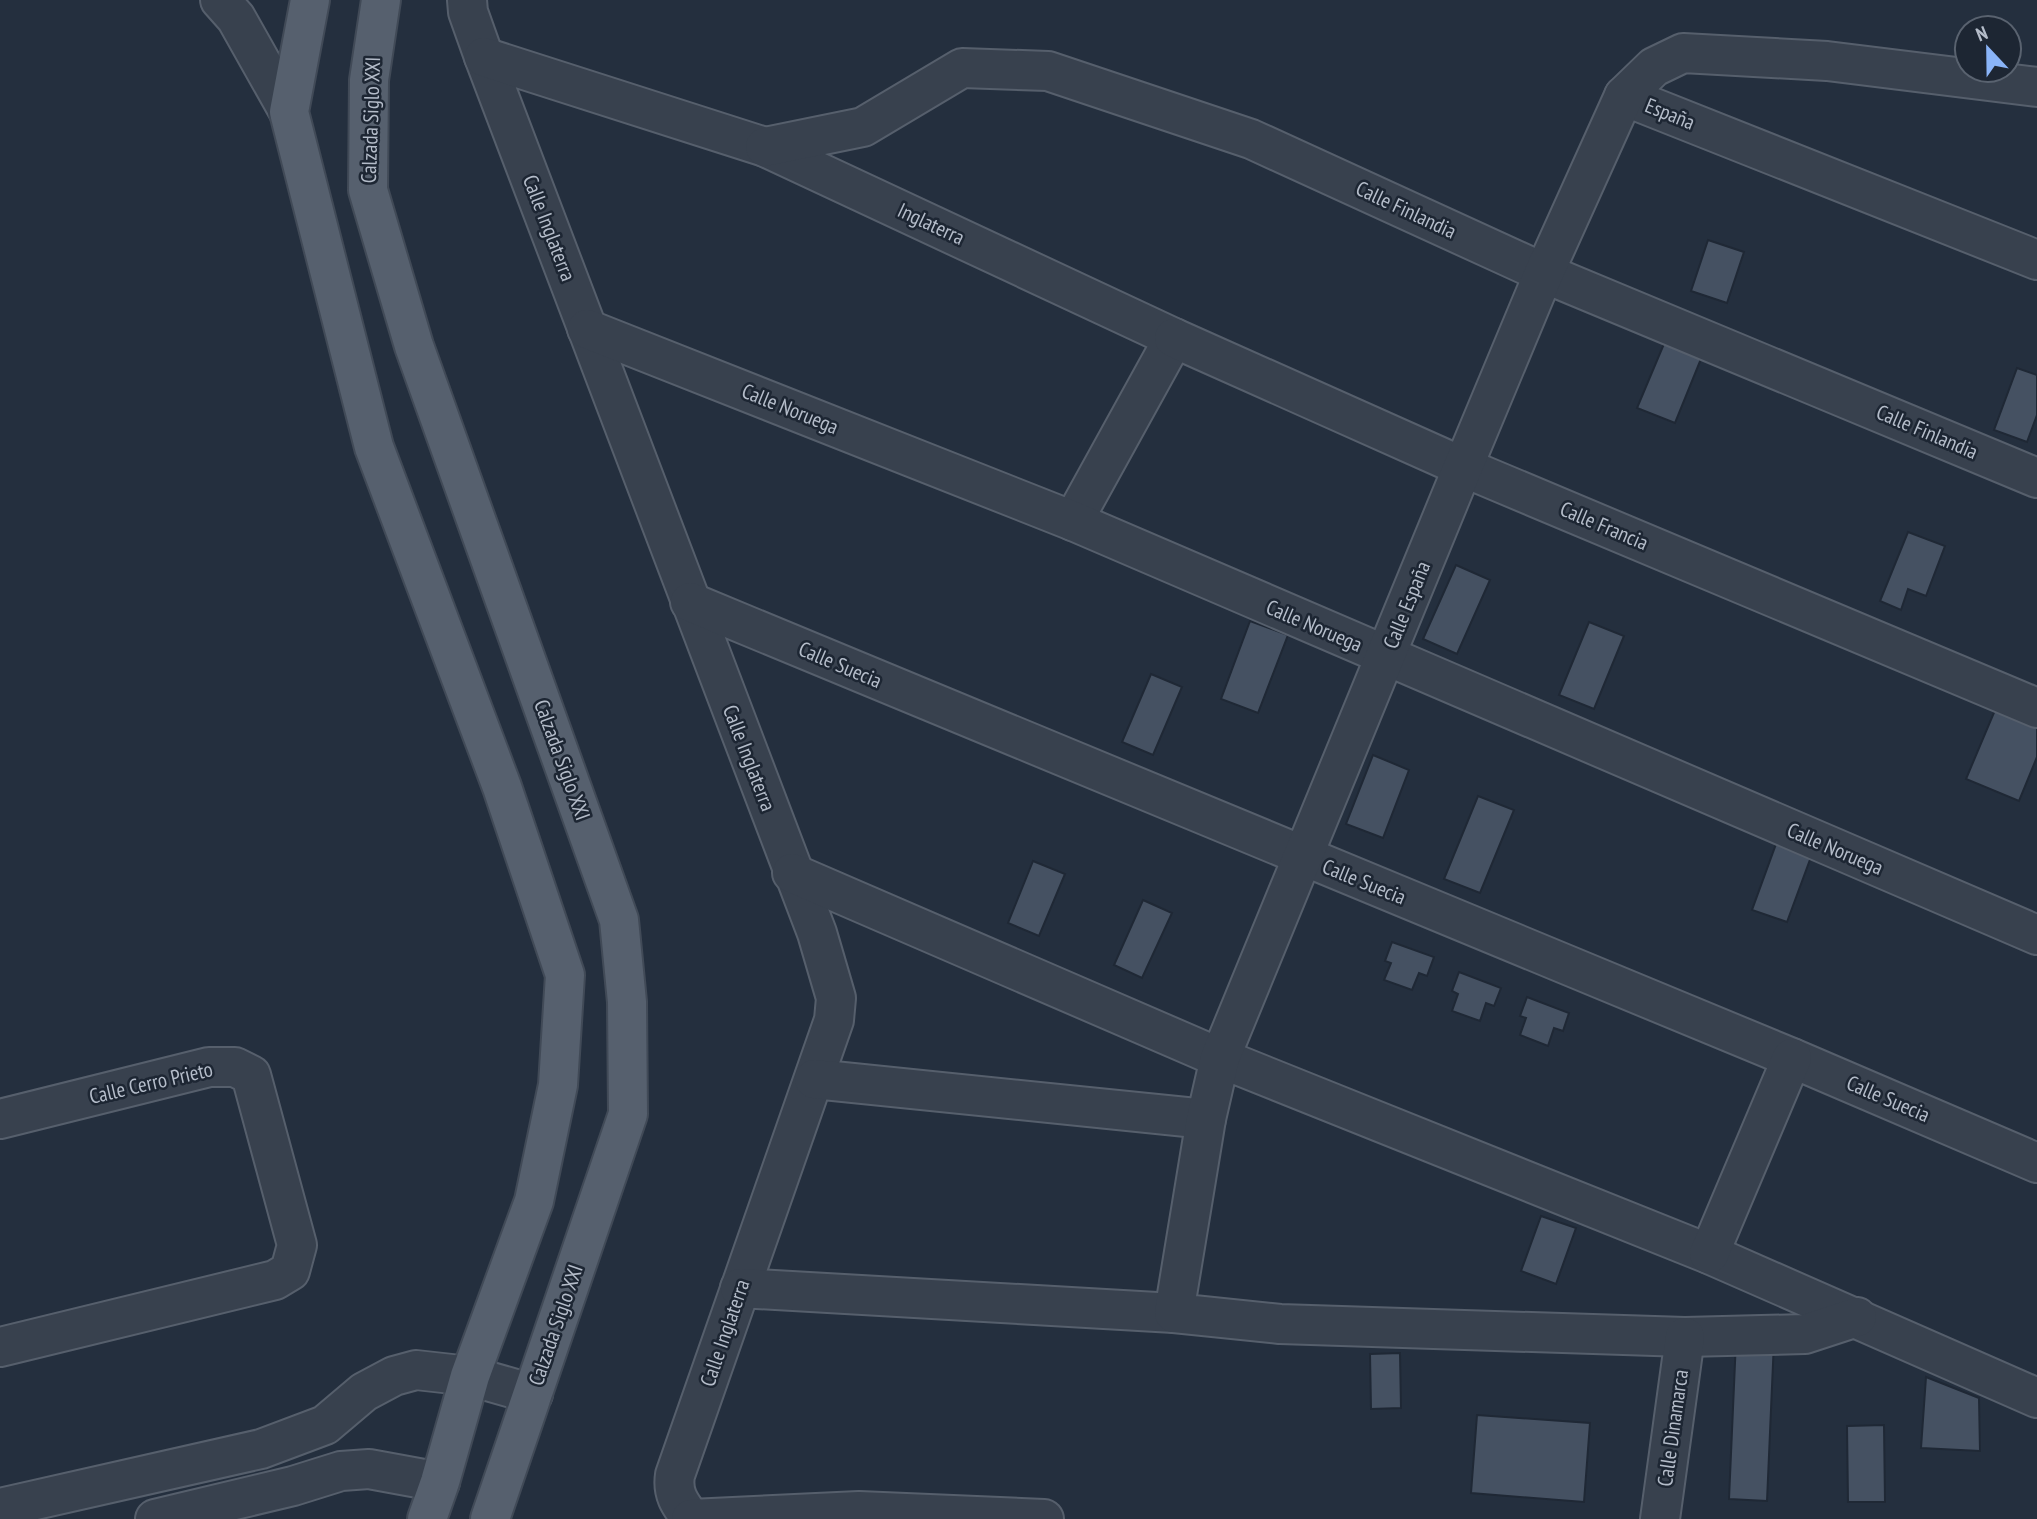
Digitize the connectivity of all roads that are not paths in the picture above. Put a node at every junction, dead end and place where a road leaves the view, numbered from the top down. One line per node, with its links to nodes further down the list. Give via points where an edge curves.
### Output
1 (220, 0): 8 (street, via 236,18)
2 (310, 0): 8 (main road)
3 (381, 0): 36 (main road, Calzada Siglo XXI, via 369,80 368,190 414,346 619,920 627,1002 628,1114)
4 (467, 0): 5 (street, Calle Inglaterra)
5 (484, 57): 9 (street, Inglaterra); 12 (street, Calle Inglaterra)
6 (2037, 86): 7 (street, España, via 1827,61 1683,53 1654,67)
7 (1624, 96): 10 (street, España); 11 (street, Calle España)
8 (289, 112): 35 (main road, via 374,447 502,787 565,975 558,1085 534,1201)
9 (765, 147): 11 (street, Calle Finlandia, via 863,127 962,68 1048,71 1251,138); 13 (street, Inglaterra)
10 (2037, 260)
11 (1544, 273): 14 (street, Calle España); 15 (street, Calle Finlandia)
12 (587, 329): 16 (street, Calle Noruega); 17 (street, Calle Inglaterra)
13 (1174, 338): 14 (street, Calle Francia); 16 (street)
14 (1463, 467): 18 (street, Calle España); 19 (street, Calle Francia)
15 (2037, 478)
16 (1073, 521): 18 (street, Calle Noruega)
17 (690, 602): 20 (street, Calle Suecia); 21 (street, Calle Inglaterra)
18 (1386, 657): 20 (street, Calle España); 22 (street, Calle Noruega)
19 (2037, 708)
20 (1302, 856): 23 (street, Calle España); 24 (street, Calle Suecia)
21 (792, 873): 23 (street); 25 (street, Calle Inglaterra, via 817,933 836,998 834,1020)
22 (2037, 935)
23 (1220, 1058): 27 (street, Calle España); 29 (street)
24 (1792, 1058): 28 (street, Calle Suecia); 29 (street)
25 (814, 1079): 27 (street); 30 (street, Calle Inglaterra)
26 (0, 1119): 34 (street, Calle Cerro Prieto, via 209,1067 235,1067 251,1075 297,1245 290,1271 275,1280)
27 (1206, 1119): 31 (street, Calle España)
28 (2037, 1163)
29 (1709, 1254): 32 (street)
30 (740, 1288): 31 (street); 45 (street, Calle Inglaterra, via 675,1475 676,1497)
31 (1174, 1313): 33 (street, via 1280,1324)
32 (1857, 1317): 33 (street, via 1805,1334); 37 (street)
33 (1685, 1338): 47 (street, Calle Dinamarca)
34 (0, 1347)
35 (470, 1376): 36 (street); 38 (street, via 416,1370 394,1376 364,1392); 40 (main road)
36 (533, 1394): 44 (main road, Calzada Siglo XXI)
37 (2037, 1398)
38 (325, 1425): 39 (street); 41 (street, via 261,1449)
39 (341, 1471): 40 (street, via 369,1469); 42 (street)
40 (440, 1482): 43 (main road)
41 (0, 1507)
42 (155, 1519)
43 (428, 1519)
44 (490, 1519)
45 (691, 1519): 46 (street, via 859,1511)
46 (1044, 1519)
47 (1660, 1519)

